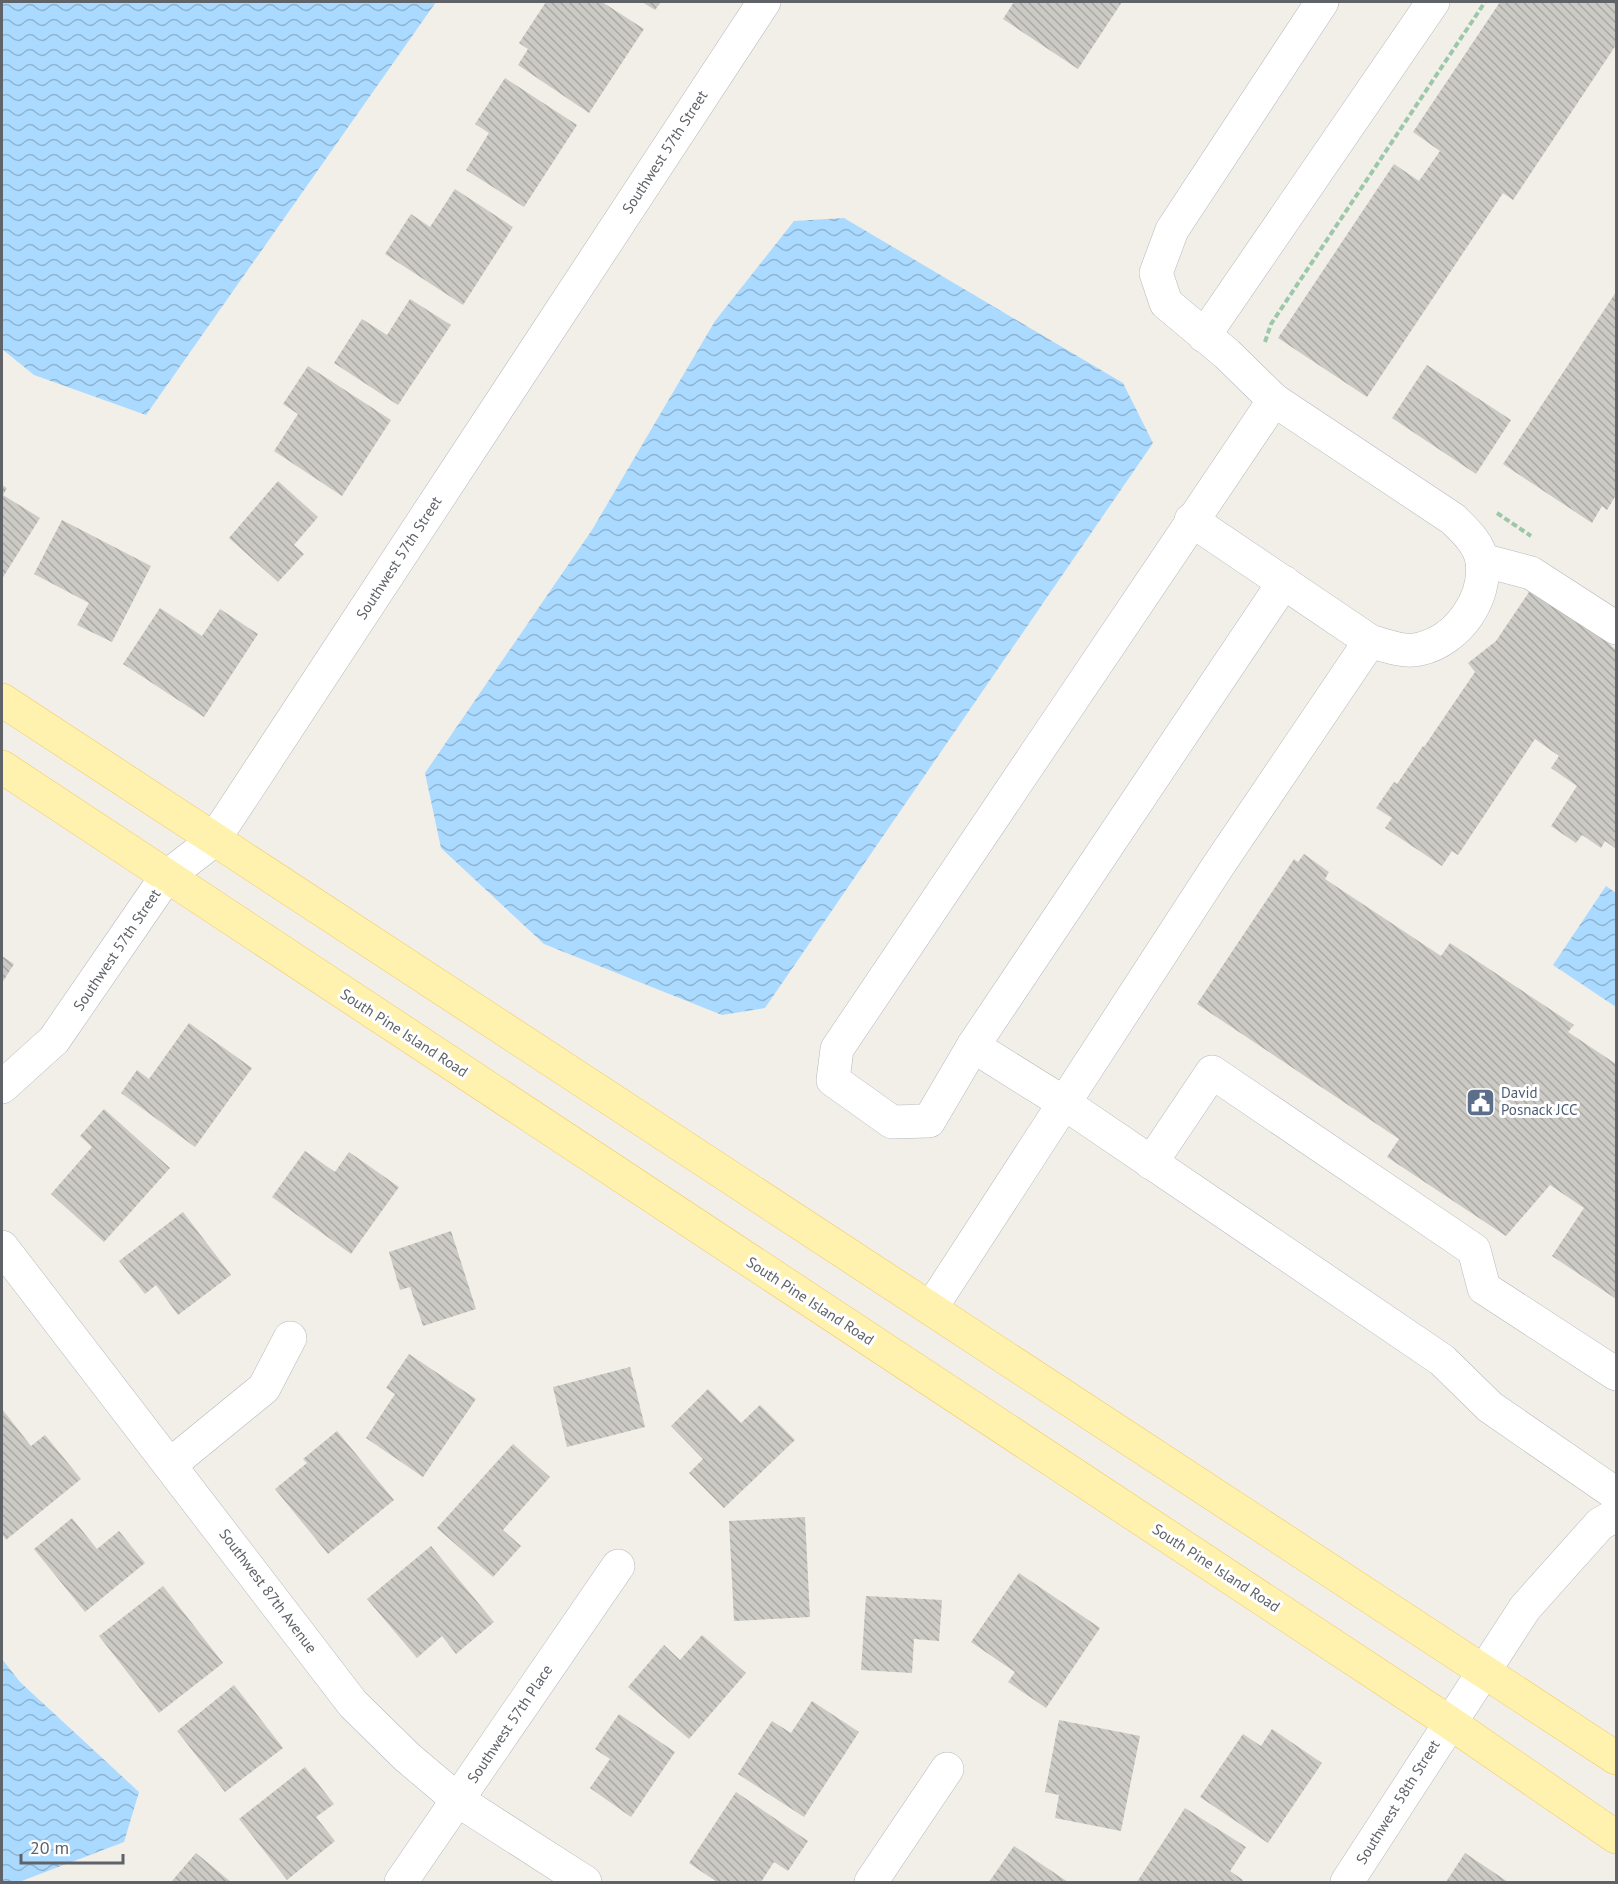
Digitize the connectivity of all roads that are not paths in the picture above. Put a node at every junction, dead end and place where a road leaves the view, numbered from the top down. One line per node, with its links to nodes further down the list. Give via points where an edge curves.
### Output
1 (764, 2): 13 (street, Southwest 57th Street)
2 (1322, 2): 4 (street, via 1172,230 1156,273 1166,303)
3 (1432, 2): 4 (street)
4 (1204, 336): 5 (street)
5 (1274, 400): 6 (street); 7 (street, via 1454,519 1474,541)
6 (1191, 520): 8 (street); 15 (street, via 837,1049 833,1080 892,1122 929,1121)
7 (1482, 560): 9 (street, via 1532,573); 10 (street, via 1472,609 1449,634 1419,650)
8 (1284, 582): 10 (street); 15 (street)
9 (1617, 628)
10 (1370, 641): 17 (street)
11 (2, 700): 13 (main road)
12 (2, 767): 14 (main road, South Pine Island Road)
13 (213, 841): 14 (street, Southwest 57th Street); 20 (main road)
14 (166, 877): 16 (street, Southwest 57th Street, via 54,1040); 28 (main road, South Pine Island Road)
15 (973, 1046): 17 (street)
16 (2, 1087)
17 (1064, 1103): 18 (street); 20 (street)
18 (1151, 1163): 22 (street, via 1212,1072 1473,1250 1484,1288); 24 (street, via 1442,1360 1490,1407)
19 (2, 1247): 23 (street, Southwest 87th Avenue)
20 (931, 1308): 27 (main road)
21 (290, 1338): 23 (street, via 264,1388)
22 (1617, 1374)
23 (171, 1464): 31 (street, Southwest 87th Avenue, via 353,1704)
24 (1617, 1494)
25 (1617, 1515): 27 (street, Southwest 58th Street, via 1600,1524 1525,1608)
26 (618, 1566): 31 (street, Southwest 57th Place)
27 (1484, 1671): 28 (street, Southwest 58th Street); 29 (main road)
28 (1449, 1722): 32 (main road, South Pine Island Road); 36 (street, Southwest 58th Street)
29 (1617, 1758)
30 (946, 1769): 35 (street)
31 (459, 1801): 33 (street, Southwest 57th Place); 34 (street, Southwest 87th Avenue)
32 (1617, 1837)
33 (401, 1882)
34 (585, 1882)
35 (871, 1882)
36 (1347, 1882)

